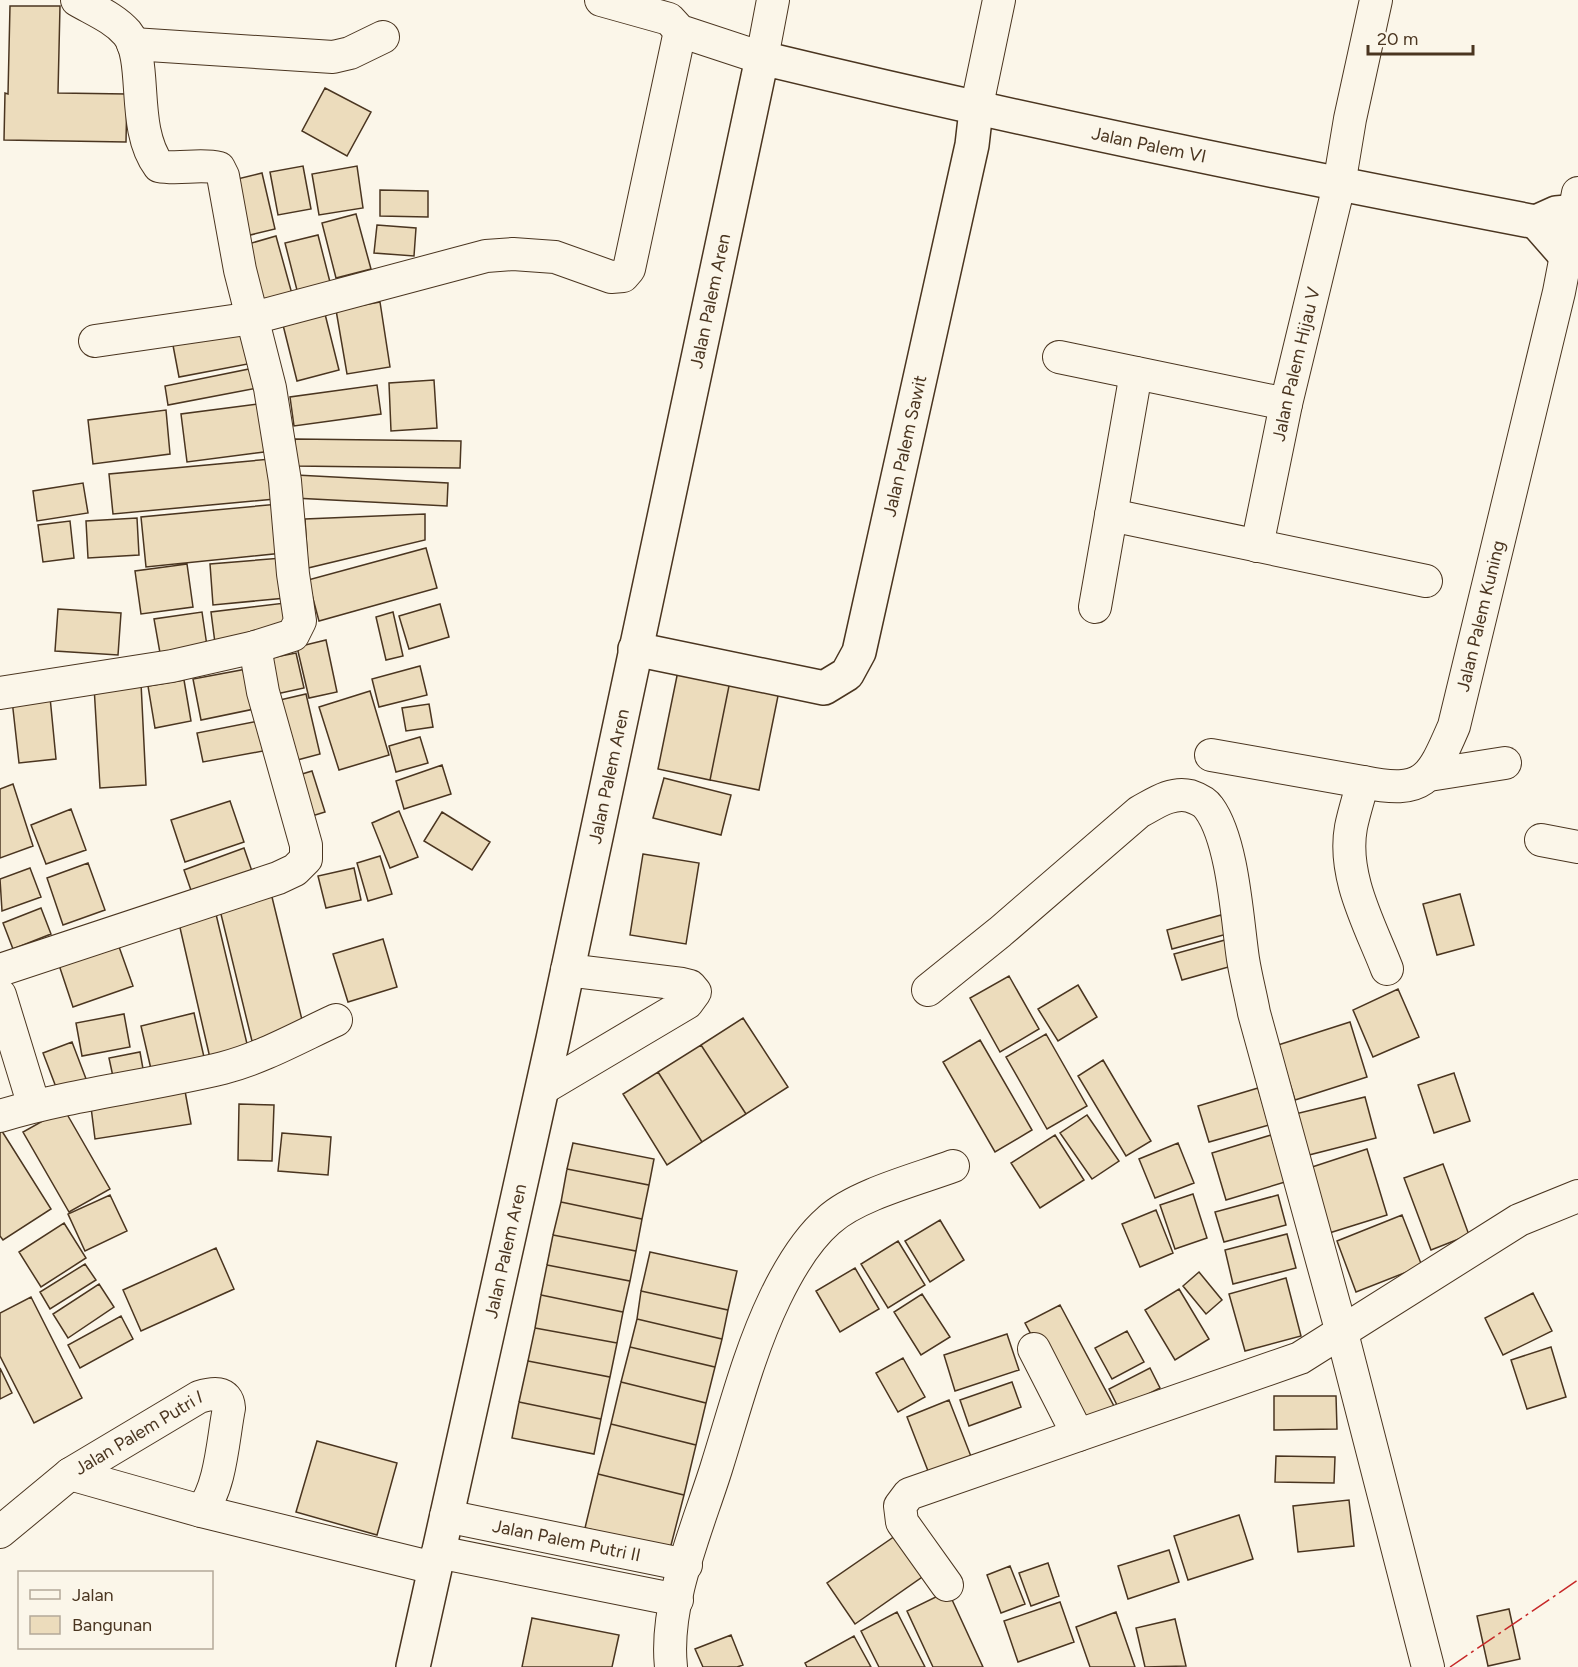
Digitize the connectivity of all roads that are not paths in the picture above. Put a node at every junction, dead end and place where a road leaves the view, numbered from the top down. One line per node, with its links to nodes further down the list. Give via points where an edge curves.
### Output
1 (77, 0): 8 (street, via 113,20)
2 (602, 0): 6 (street)
3 (773, 0): 9 (street, Jalan Palem Aren)
4 (999, 0): 10 (street, Jalan Palem Sawit)
5 (1376, 0): 11 (street, Jalan Palem Hijau V)
6 (674, 17): 9 (street); 15 (street, via 629,269 623,276 611,277 555,257 486,256)
7 (383, 37): 8 (street, via 333,57)
8 (133, 44): 15 (street, via 142,125 151,156 159,166 180,170 213,166 223,176)
9 (762, 58): 10 (street, Jalan Palem VI); 25 (street, Jalan Palem Aren)
10 (976, 110): 11 (street, Jalan Palem VI); 25 (street, Jalan Palem Sawit, via 972,145 859,652 847,674 824,688)
11 (1339, 185): 13 (street, Jalan Palem VI); 19 (street, Jalan Palem Hijau V)
12 (1577, 204): 13 (street); 14 (street, Jalan Palem Kuning)
13 (1536, 222): 14 (street)
14 (1572, 259): 29 (street, Jalan Palem Kuning, via 1454,726)
15 (253, 318): 16 (street); 24 (street, via 270,388 285,481 300,621 293,635)
16 (95, 341)
17 (1059, 357): 18 (street)
18 (1136, 373): 19 (street); 20 (street)
19 (1286, 404): 21 (street, Jalan Palem Hijau V)
20 (1111, 515): 21 (street); 23 (street)
21 (1257, 546): 22 (street)
22 (1426, 582)
23 (1095, 607)
24 (255, 647): 26 (street, via 172,666); 34 (street, via 263,692 306,845 306,859 278,878)
25 (634, 649): 35 (street, Jalan Palem Aren)
26 (0, 693)
27 (1211, 755): 30 (street)
28 (1505, 764): 29 (street)
29 (1429, 775): 30 (street, via 1411,786 1388,788)
30 (1364, 782): 33 (street, via 1351,829 1350,866)
31 (1541, 840): 32 (street)
32 (1578, 846)
33 (1387, 969)
34 (0, 970)
35 (567, 970): 39 (street, Jalan Palem Aren); 39 (street, via 682,984 695,992 687,1003)
36 (928, 990): 44 (street, via 1138,812 1180,794 1209,807 1222,836 1233,881 1254,1014)
37 (0, 995): 40 (street)
38 (336, 1020): 40 (street, via 259,1056 224,1067)
39 (542, 1089): 49 (street, Jalan Palem Aren)
40 (34, 1106): 41 (street)
41 (0, 1116)
42 (953, 1166): 52 (street, via 847,1206 810,1240 775,1297 748,1365)
43 (1578, 1197): 44 (street, via 1519,1220)
44 (1342, 1333): 46 (street, via 1284,1364); 57 (street)
45 (1034, 1348): 46 (street)
46 (1078, 1435): 53 (street, via 917,1490 903,1500 902,1522)
47 (70, 1474): 48 (street, Jalan Palem Putri I); 48 (street, Jalan Palem Putri I, via 199,1397 214,1392 224,1396 229,1408 213,1488 209,1502); 50 (street)
48 (201, 1510): 51 (street, Jalan Palem Putri I)
49 (446, 1516): 51 (street, Jalan Palem Aren); 52 (street, Jalan Palem Putri II)
50 (0, 1532)
51 (436, 1560): 54 (street, Jalan Palem Putri II); 55 (street, Jalan Palem Aren)
52 (686, 1565): 54 (street)
53 (947, 1584)
54 (677, 1600): 56 (street, via 671,1625)
55 (413, 1667)
56 (671, 1667)
57 (1428, 1667)

